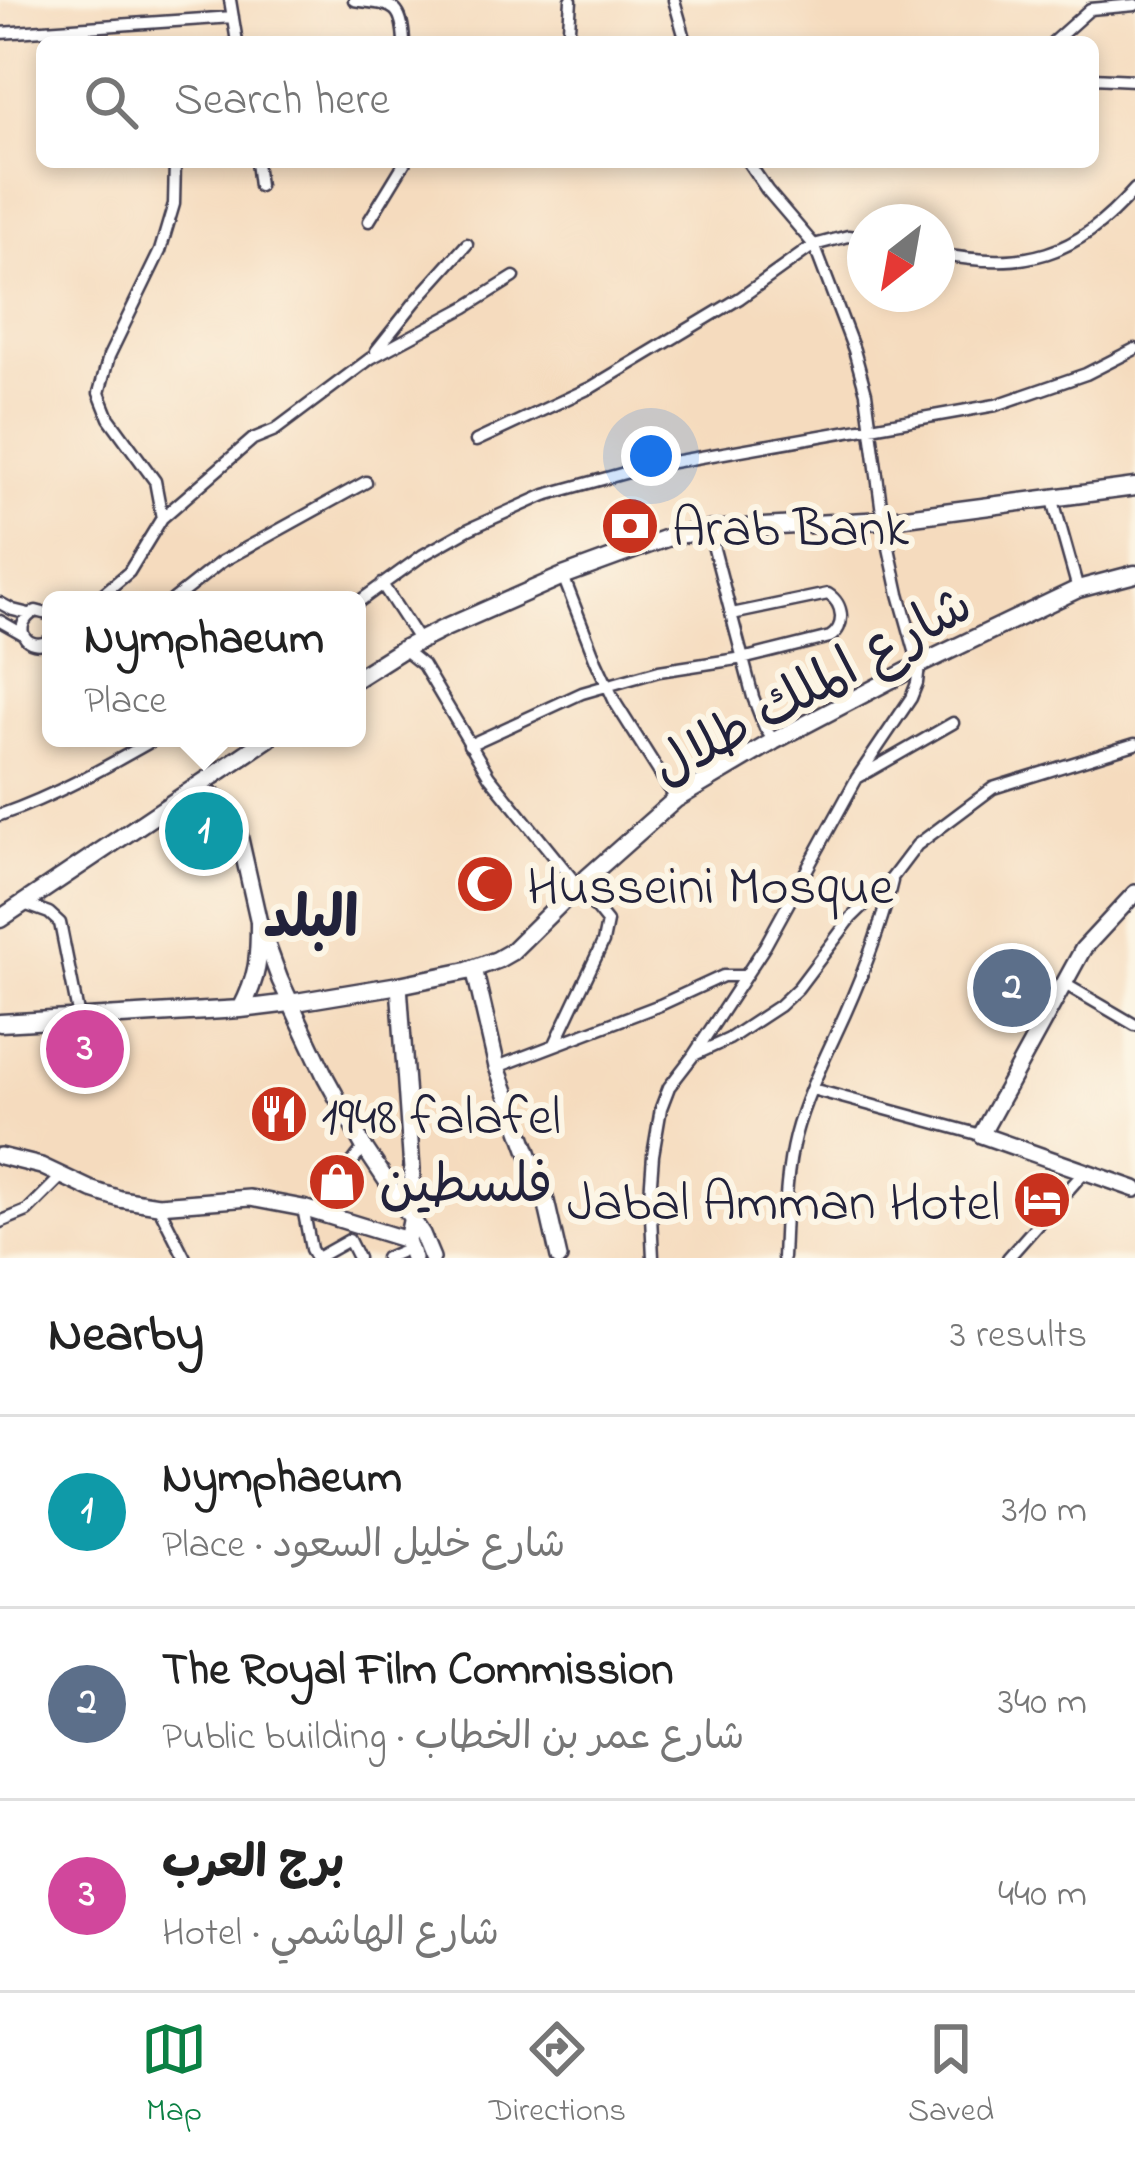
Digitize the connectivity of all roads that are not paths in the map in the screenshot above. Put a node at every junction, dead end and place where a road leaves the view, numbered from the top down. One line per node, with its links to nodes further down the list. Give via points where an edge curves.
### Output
1 (230, 0): 6 (street)
2 (354, 0): 11 (street, via 400,13)
3 (571, 0): 12 (street)
4 (674, 0): 13 (street)
5 (1135, 4): 14 (street, via 1090,9)
6 (233, 17): 7 (street); 10 (street)
7 (155, 23): 8 (street); 9 (street)
8 (0, 33)
9 (158, 36)
10 (236, 36)
11 (404, 36)
12 (568, 36)
13 (684, 36)
14 (1060, 36)
15 (1099, 78): 16 (street)
16 (1135, 80)
17 (176, 168): 36 (street, via 165,237 99,393 155,482)
18 (257, 168): 21 (street)
19 (401, 168): 23 (street)
20 (752, 168): 26 (street)
21 (259, 186)
22 (1135, 189): 27 (street, via 1065,248 1008,262)
23 (369, 220)
24 (847, 236): 26 (street)
25 (467, 244): 30 (street)
26 (814, 245): 31 (street, via 854,350); 32 (street, via 592,387)
27 (955, 258)
28 (514, 277): 30 (street)
29 (1135, 349): 31 (street, via 996,405)
30 (371, 358): 36 (street, via 254,439)
31 (872, 426): 37 (street); 41 (street, via 650,466 544,495 469,529)
32 (476, 441)
33 (366, 482): 44 (street, via 221,562)
34 (1135, 488): 35 (main road)
35 (1053, 500): 37 (main road); 42 (street)
36 (162, 518): 43 (street, via 129,572)
37 (884, 520): 38 (main road); 55 (street)
38 (710, 530): 40 (main road); 49 (street)
39 (1135, 574): 42 (main road, شارع الملك طلال)
40 (563, 575): 53 (main road); 57 (street)
41 (382, 584): 45 (street); 53 (street)
42 (1078, 589): 55 (main road, شارع الملك طلال)
43 (107, 591)
44 (184, 591)
45 (366, 596)
46 (0, 603): 48 (street)
47 (42, 611): 48 (street)
48 (29, 614): 51 (street)
49 (732, 614): 54 (street); 54 (street, via 822,594 838,603 836,634)
50 (0, 621): 51 (street)
51 (23, 634): 52 (street)
52 (42, 642)
53 (411, 645): 56 (main road); 61 (street)
54 (742, 658): 57 (street); 59 (street)
55 (919, 665): 59 (main road, شارع الملك طلال); 64 (street, via 911,698)
56 (366, 672)
57 (607, 686): 61 (street); 66 (street)
58 (953, 723): 64 (street)
59 (774, 741): 66 (main road, شارع الملك طلال)
60 (1135, 744): 69 (street, via 993,788 917,845)
61 (469, 746): 70 (street)
62 (141, 747): 67 (street)
63 (256, 747): 65 (main road)
64 (857, 778): 76 (street)
65 (183, 797): 68 (main road, via 214,796); 72 (main road)
66 (676, 800): 70 (main road, شارع الملك طلال)
67 (0, 815)
68 (236, 821): 74 (main road)
69 (892, 878): 85 (street, via 778,1006); 87 (street, via 868,961)
70 (579, 885): 75 (main road, شارع الملك طلال, via 511,952); 84 (street, via 606,932)
71 (1135, 893): 77 (main road, via 1096,932)
72 (24, 904): 73 (main road); 81 (street, via 60,923)
73 (0, 920)
74 (259, 923): 79 (main road); 80 (main road, via 259,964)
75 (474, 968): 78 (main road, شارع الملك طلال); 86 (main road)
76 (745, 976): 84 (street, via 723,976); 85 (street)
77 (1063, 983): 83 (street); 88 (main road)
78 (398, 985): 79 (main road, شارع الملك طلال); 96 (main road)
79 (290, 1003): 80 (main road, شارع الملك طلال); 89 (main road)
80 (241, 1009): 81 (main road, شارع الملك طلال)
81 (79, 1018): 82 (main road, شارع الملك طلال)
82 (0, 1023)
83 (1135, 1025)
84 (555, 1044): 86 (street)
85 (693, 1056): 106 (street, via 669,1087 658,1122)
86 (496, 1067): 105 (main road)
87 (812, 1089): 88 (street); 107 (street, via 791,1155)
88 (981, 1135): 91 (main road)
89 (364, 1147): 95 (street); 96 (main road)
90 (0, 1156): 92 (main road)
91 (1085, 1172): 93 (main road); 108 (street)
92 (62, 1176): 94 (main road); 97 (street, via 27,1211)
93 (1135, 1189)
94 (158, 1205): 95 (main road, via 250,1198); 100 (street)
95 (309, 1210): 98 (main road); 101 (street)
96 (411, 1221): 99 (main road); 104 (main road)
97 (0, 1222)
98 (353, 1232): 99 (main road); 101 (street); 102 (street)
99 (410, 1249): 103 (street)
100 (185, 1258)
101 (316, 1258)
102 (358, 1258)
103 (386, 1258)
104 (432, 1258)
105 (559, 1258)
106 (653, 1258)
107 (783, 1258)
108 (1008, 1258)

